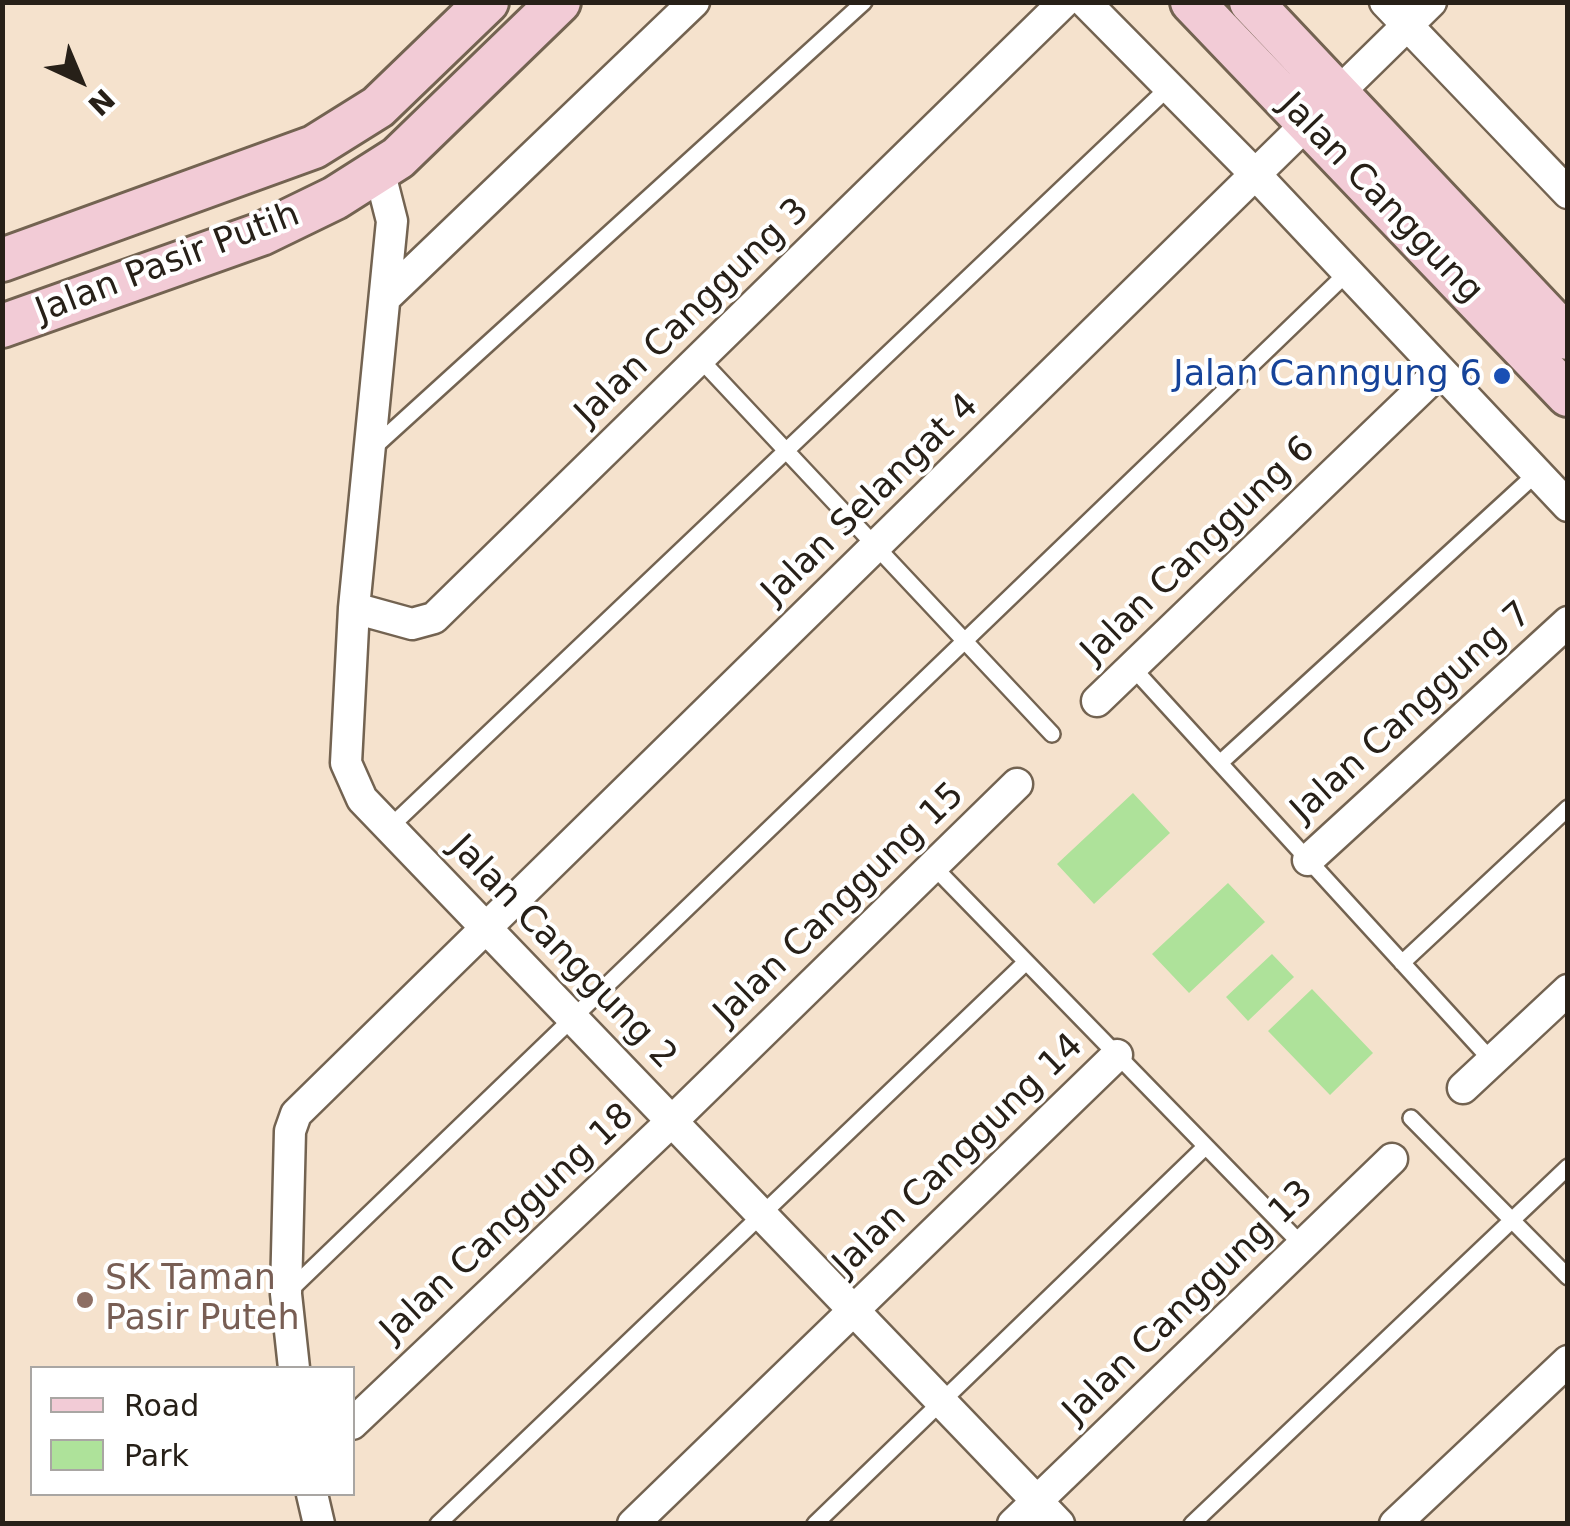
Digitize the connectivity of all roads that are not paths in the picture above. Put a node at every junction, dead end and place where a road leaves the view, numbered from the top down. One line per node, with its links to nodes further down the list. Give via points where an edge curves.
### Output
1 (487, 2): 17 (main road, Jalan Pasir Putih, via 378,107 314,147)
2 (559, 2): 14 (main road, Jalan Pasir Putih)
3 (694, 2): 19 (street)
4 (864, 2): 26 (lane)
5 (1064, 2): 22 (street, Jalan Canggung 3)
6 (1086, 2): 12 (street)
7 (1192, 2): 13 (main road, Jalan Canggung)
8 (1250, 2): 13 (main road, Jalan Canggung)
9 (1384, 2): 11 (street)
10 (1431, 2): 11 (street, Jalan Selangat 4)
11 (1407, 26): 13 (street, Jalan Selangat 4); 16 (street)
12 (1169, 87): 15 (street); 25 (lane)
13 (1322, 109): 15 (street, Jalan Selangat 4); 21 (main road, Jalan Canggung); 24 (main road, Jalan Canggung)
14 (379, 170): 19 (street, Jalan Canggung 2, via 392,221); 20 (main road, Jalan Pasir Putih, via 261,234)
15 (1256, 174): 18 (street); 29 (street, Jalan Selangat 4)
16 (1565, 184)
17 (2, 260)
18 (1346, 274): 23 (street); 32 (lane)
19 (384, 298): 26 (street, Jalan Canggung 2)
20 (2, 326)
21 (1568, 338)
22 (700, 359): 25 (lane); 30 (street, Jalan Canggung 3, via 428,623)
23 (1440, 371): 27 (street); 33 (street, Jalan Canggung 6)
24 (1568, 395)
25 (784, 449): 29 (lane); 39 (lane)
26 (370, 451): 30 (street, Jalan Canggung 2)
27 (1536, 473): 28 (street); 36 (lane)
28 (1568, 506)
29 (876, 547): 32 (lane); 42 (street, Jalan Selangat 4)
30 (354, 608): 39 (street, Jalan Canggung 2, via 346,763 362,799)
31 (1568, 622): 40 (street, Jalan Canggung 7)
32 (966, 642): 35 (lane); 46 (lane)
33 (1132, 667): 34 (street, Jalan Canggung 6); 36 (lane, Jalan Canggung 7)
34 (1097, 701)
35 (1052, 734)
36 (1220, 764): 40 (lane, Jalan Canggung 7)
37 (1017, 784): 41 (street, Jalan Canggung 15)
38 (1568, 808): 44 (lane)
39 (390, 828): 42 (street, Jalan Canggung 2)
40 (1308, 860): 44 (lane, Jalan Canggung 7)
41 (932, 866): 43 (lane); 51 (street, Jalan Canggung 15)
42 (487, 929): 46 (street, Jalan Canggung 2); 59 (street, Jalan Selangat 4, via 293,1118)
43 (1026, 962): 47 (lane); 55 (lane)
44 (1402, 964): 48 (lane, Jalan Canggung 7)
45 (1568, 990): 48 (street)
46 (576, 1020): 51 (street, Jalan Canggung 2); 59 (lane)
47 (1116, 1056): 52 (lane); 60 (street, Jalan Canggung 14)
48 (1492, 1061): 49 (street)
49 (1463, 1088)
50 (1411, 1118): 56 (lane)
51 (672, 1121): 55 (street, Jalan Canggung 2); 64 (street, Jalan Canggung 18)
52 (1205, 1147): 57 (lane); 63 (lane)
53 (1392, 1159): 57 (street, Jalan Canggung 13)
54 (1568, 1167): 56 (lane)
55 (764, 1216): 60 (street, Jalan Canggung 2); 68 (lane)
56 (1512, 1220): 58 (lane); 73 (lane)
57 (1303, 1246): 66 (street, Jalan Canggung 13)
58 (1568, 1276)
59 (286, 1294): 62 (street, Jalan Selangat 4)
60 (854, 1311): 63 (street, Jalan Canggung 2); 69 (street, Jalan Canggung 14)
61 (1568, 1361): 74 (street)
62 (294, 1366)
63 (943, 1402): 66 (street, Jalan Canggung 2); 70 (lane)
64 (355, 1421)
65 (312, 1496): 67 (street)
66 (1037, 1500): 71 (street, Jalan Canggung 13); 72 (street, Jalan Canggung 2)
67 (319, 1524)
68 (438, 1524)
69 (632, 1524)
70 (815, 1524)
71 (1013, 1524)
72 (1060, 1524)
73 (1192, 1524)
74 (1395, 1524)

